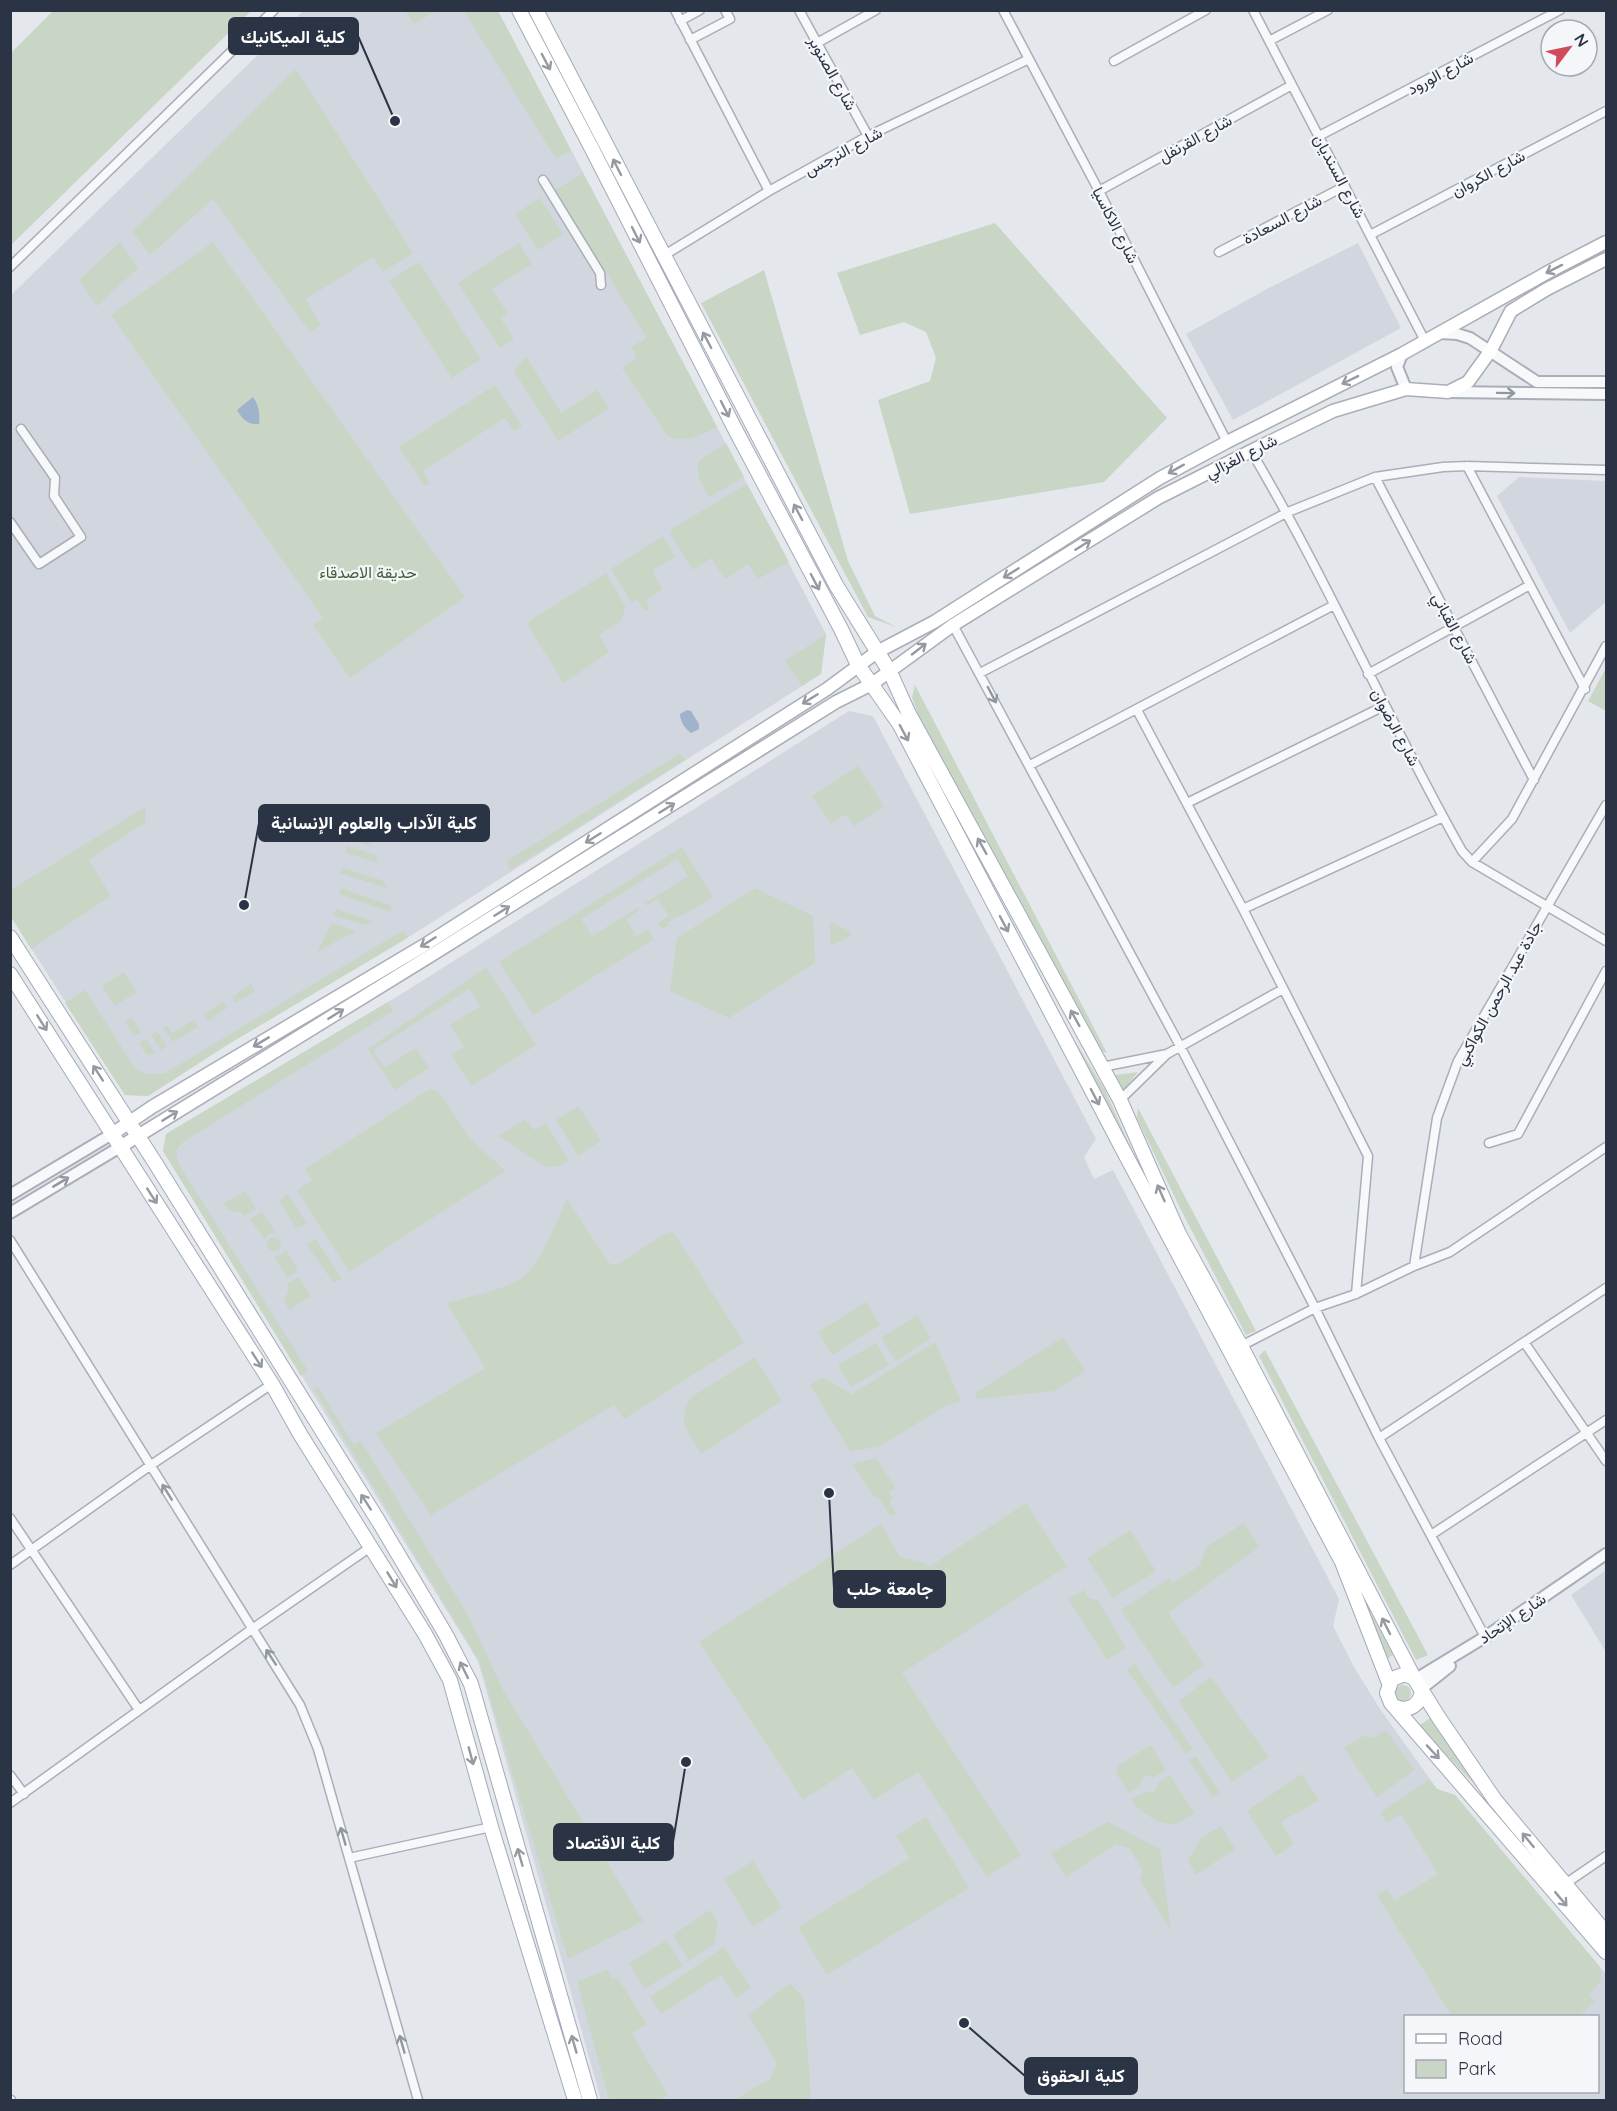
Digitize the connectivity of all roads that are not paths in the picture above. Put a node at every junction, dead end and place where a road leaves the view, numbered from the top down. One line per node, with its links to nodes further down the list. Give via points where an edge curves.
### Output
1 (274, 10): 33 (street)
2 (519, 10): 57 (main road, one-way to 57)
3 (536, 10): 31 (main road, one-way to 3)
4 (675, 10): 14 (street)
5 (700, 10): 14 (street)
6 (725, 10): 15 (street, via 730,19)
7 (799, 10): 17 (street, شارع الصنوبر)
8 (876, 10): 17 (street)
9 (1003, 10): 18 (street, شارع الاكاسيا)
10 (1206, 10): 19 (street)
11 (1253, 10): 16 (street, شارع السنديان)
12 (1328, 10): 16 (street)
13 (1560, 10): 23 (street, شارع الورود)
14 (680, 21): 15 (street)
15 (690, 40): 26 (street)
16 (1269, 41): 20 (street, شارع السنديان)
17 (817, 43): 22 (street, شارع الصنوبر)
18 (1029, 59): 22 (street, شارع النرجس); 27 (street, شارع الاكاسيا)
19 (1114, 61)
20 (1292, 85): 23 (street, شارع السنديان); 27 (street, شارع القرنفل)
21 (1606, 111): 28 (street, شارع الكروان)
22 (868, 136): 26 (street, شارع النرجس)
23 (1319, 136): 25 (street, شارع السنديان)
24 (543, 180): 34 (street, via 600,273)
25 (1345, 186): 28 (street, شارع السنديان); 30 (street, شارع السعادة)
26 (769, 191): 31 (street, شارع النرجس)
27 (1099, 192): 44 (street, شارع الاكاسيا)
28 (1371, 235): 36 (street, شارع السنديان)
29 (1606, 242): 35 (main road, شارع الغزالي, one-way to 35)
30 (1219, 252)
31 (663, 256): 56 (main road, one-way to 31, via 836,585)
32 (1606, 259): 37 (main road, via 1511,311)
33 (10, 267)
34 (601, 285)
35 (1440, 333): 36 (main road, شارع الغزالي); 37 (street, via 1470,338)
36 (1425, 341): 38 (main road, شارع الغزالي)
37 (1491, 350): 39 (street, via 1537,382); 41 (main road, via 1468,382)
38 (1402, 354): 40 (street, via 1397,367); 44 (main road, شارع الغزالي, one-way to 44)
39 (1606, 382)
40 (1406, 389): 41 (main road, شارع الغزالي); 45 (main road, شارع الغزالي, via 1333,411)
41 (1448, 392): 42 (street, one-way to 42)
42 (1606, 394)
43 (21, 429): 50 (street, via 55,478 54,496 81,537 39,564)
44 (1227, 442): 56 (main road, شارع الغزالي, one-way to 56, via 1160,478 934,622)
45 (1251, 451): 49 (street, شارع الرضوان); 53 (main road, شارع الغزالي, one-way to 45, via 1158,498)
46 (1467, 466): 47 (street); 48 (street); 51 (street)
47 (1606, 470)
48 (1375, 477): 49 (street); 54 (street, شارع القباني)
49 (1288, 512): 52 (street, شارع الرضوان); 59 (street)
50 (10, 522)
51 (1530, 585): 54 (street); 62 (street)
52 (1334, 605): 60 (street, شارع الرضوان); 64 (street)
53 (953, 625): 58 (main road, شارع الغزالي, one-way to 53); 59 (street)
54 (1454, 627): 60 (street); 66 (street, شارع القباني)
55 (1606, 646): 62 (street)
56 (877, 652): 57 (main road, شارع الغزالي); 58 (main road)
57 (858, 665): 61 (main road); 82 (main road, شارع الغزالي, one-way to 82, via 827,689 423,946)
58 (890, 672): 61 (main road, شارع الغزالي); 80 (main road, one-way to 58, via 908,712)
59 (980, 673): 65 (street, one-way to 65)
60 (1368, 674): 63 (street, شارع الرضوان)
61 (872, 684): 84 (main road, شارع الغزالي, one-way to 61, via 836,702); 113 (main road, one-way to 113, via 900,724 1342,1562)
62 (1585, 689): 66 (street)
63 (1384, 706): 67 (street); 69 (street, شارع الرضوان)
64 (1137, 710): 65 (street); 67 (street)
65 (1030, 765): 78 (street)
66 (1534, 780): 70 (street, via 1512,819)
67 (1186, 803): 72 (street)
68 (1606, 805): 71 (street, جادة عبد الرحمن الكواكبي)
69 (1443, 817): 70 (street, شارع الرضوان); 72 (street)
70 (1472, 862): 71 (street, شارع الرضوان)
71 (1546, 907): 74 (street, شارع الرضوان); 91 (street, جادة عبد الرحمن الكواكبي, via 1458,1061 1437,1118)
72 (1243, 909): 77 (street)
73 (10, 937): 82 (main road, one-way to 73)
74 (1606, 940)
75 (1606, 971): 85 (street, via 1518,1134)
76 (10, 974): 83 (main road, one-way to 83)
77 (1283, 989): 78 (street); 93 (street, via 1368,1156)
78 (1180, 1047): 79 (street); 94 (street)
79 (1167, 1054): 80 (street); 81 (street)
80 (1102, 1067): 81 (main road)
81 (1120, 1100): 96 (main road, one-way to 81, via 1179,1234)
82 (129, 1122): 83 (main road, شارع الغزالي); 84 (main road)
83 (112, 1134): 86 (main road); 88 (street)
84 (138, 1136): 86 (main road, شارع الغزالي); 101 (main road)
85 (1489, 1143)
86 (120, 1147): 89 (street, one-way to 86); 97 (main road, one-way to 97)
87 (1606, 1147): 91 (street, via 1450,1252)
88 (10, 1195)
89 (10, 1213)
90 (10, 1240): 104 (street)
91 (1414, 1266): 93 (street)
92 (1606, 1288): 95 (street)
93 (1356, 1294): 94 (street)
94 (1315, 1308): 96 (street); 100 (street)
95 (1524, 1342): 99 (street); 100 (street)
96 (1241, 1346): 114 (main road, one-way to 96)
97 (272, 1384): 102 (main road); 104 (street)
98 (1606, 1420): 99 (street)
99 (1586, 1433): 103 (street); 106 (street)
100 (1379, 1438): 106 (street)
101 (331, 1447): 102 (main road); 128 (main road, one-way to 101, via 471,1684 446,1635)
102 (315, 1458): 107 (main road)
103 (1606, 1461)
104 (151, 1465): 108 (street); 111 (street, one-way to 104)
105 (10, 1518): 108 (street)
106 (1431, 1535): 112 (street)
107 (372, 1546): 111 (street); 120 (main road, one-way to 120, via 450,1680)
108 (31, 1550): 110 (street); 116 (street)
109 (1606, 1554): 112 (street, شارع الإتحاد)
110 (10, 1565)
111 (252, 1629): 116 (street); 122 (street, one-way to 111, via 310,1727)
112 (1485, 1637): 114 (street, شارع الإتحاد, via 1464,1650 1444,1671)
113 (1389, 1683): 114 (main road, via 1405,1674); 115 (main road, via 1388,1698)
114 (1418, 1684): 115 (main road, via 1421,1697 1414,1707); 123 (main road, one-way to 114, via 1495,1800)
115 (1396, 1707): 125 (main road, one-way to 125)
116 (139, 1710): 118 (street)
117 (10, 1775): 118 (street)
118 (24, 1794): 119 (street)
119 (10, 1803)
120 (491, 1827): 122 (street); 127 (main road)
121 (1606, 1856): 123 (street)
122 (349, 1858): 126 (street, one-way to 122)
123 (1565, 1884): 124 (main road)
124 (1606, 1933)
125 (1606, 1952)
126 (418, 2100)
127 (575, 2100)
128 (590, 2100)

